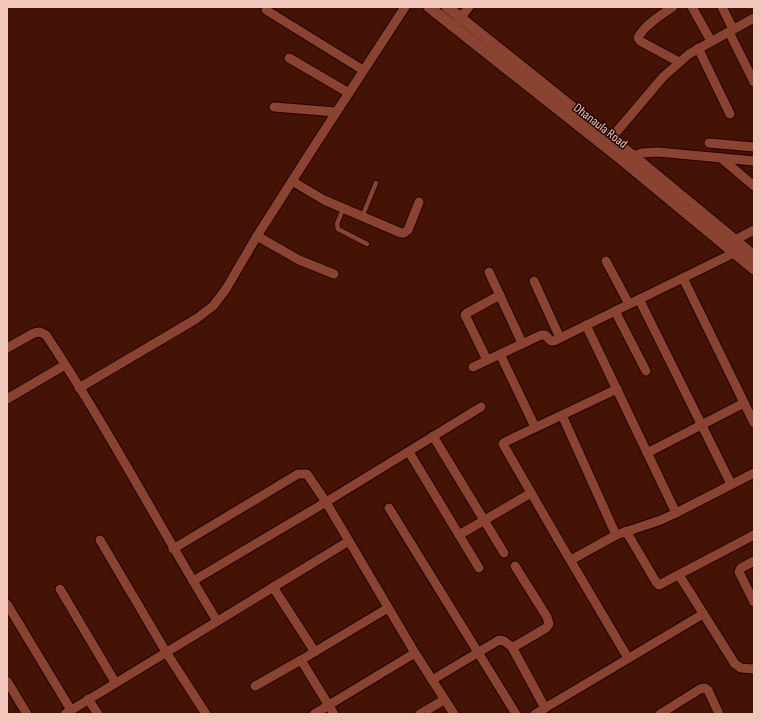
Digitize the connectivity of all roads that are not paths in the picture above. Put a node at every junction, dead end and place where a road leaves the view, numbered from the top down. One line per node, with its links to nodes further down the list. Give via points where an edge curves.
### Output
1 (405, 7): 16 (street)
2 (429, 7): 10 (street, Dhanaula Road)
3 (446, 7): 10 (street, Dhanaula Road)
4 (470, 7): 10 (street)
5 (673, 7): 15 (street, via 653,21 638,38)
6 (692, 7): 12 (street)
7 (722, 7): 11 (street)
8 (266, 10): 16 (street)
9 (754, 18): 11 (street)
10 (457, 22): 22 (street, Dhanaula Road)
11 (731, 30): 12 (street); 17 (street)
12 (711, 41): 13 (street)
13 (698, 48): 15 (street); 21 (street)
14 (289, 58): 18 (street)
15 (679, 62): 22 (street, via 663,77)
16 (362, 70): 18 (street)
17 (754, 82)
18 (349, 93): 20 (street)
19 (274, 107): 20 (street)
20 (336, 112): 28 (street)
21 (730, 114)
22 (608, 142): 25 (street, Dhanaula Road); 38 (street, Dhanaula Road)
23 (710, 143): 24 (street)
24 (754, 146)
25 (633, 156): 26 (street, via 658,152); 36 (street, Dhanaula Road)
26 (721, 158): 27 (street); 30 (street)
27 (754, 161)
28 (292, 181): 32 (street); 35 (street)
29 (376, 183): 33 (lane)
30 (754, 186)
31 (419, 202): 33 (street, via 408,230 404,233)
32 (344, 209): 33 (street); 37 (lane, via 337,224 338,229)
33 (362, 217)
34 (754, 230): 36 (street)
35 (257, 236): 43 (street, via 299,260); 59 (street, via 213,306 196,319)
36 (735, 240): 38 (street, Dhanaula Road)
37 (367, 244)
38 (739, 250): 39 (street, Dhanaula Road); 41 (street, Dhanaula Road); 44 (street)
39 (754, 256)
40 (606, 261): 48 (street)
41 (754, 269)
42 (489, 272): 46 (street)
43 (334, 274)
44 (683, 278): 47 (street); 62 (street)
45 (534, 281): 51 (street)
46 (500, 295): 52 (street); 55 (street, via 466,315)
47 (639, 299): 48 (street); 66 (street)
48 (629, 304): 49 (street)
49 (615, 311): 50 (street); 58 (street)
50 (586, 325): 51 (street); 60 (street)
51 (560, 338): 52 (street, via 551,341 542,334)
52 (522, 343): 54 (street)
53 (7, 348): 56 (street, via 40,332 46,336)
54 (500, 354): 55 (street); 67 (street)
55 (487, 360): 57 (street)
56 (65, 365): 59 (street); 61 (street)
57 (473, 367)
58 (646, 371)
59 (79, 388): 84 (street)
60 (617, 389): 64 (street); 70 (street)
61 (7, 399)
62 (744, 403): 65 (street); 66 (street)
63 (481, 408): 68 (street)
64 (562, 415): 67 (street); 79 (street)
65 (754, 423)
66 (702, 425): 70 (street); 72 (street)
67 (535, 428): 73 (street, via 503,444)
68 (433, 436): 69 (street); 77 (street)
69 (408, 452): 74 (street); 80 (street)
70 (647, 453): 76 (street)
71 (754, 473): 72 (street)
72 (731, 484): 76 (street)
73 (531, 493): 77 (street); 86 (street)
74 (326, 502): 83 (street); 84 (street, via 310,477 307,474 298,474); 91 (street)
75 (389, 508): 103 (street)
76 (676, 513): 78 (street)
77 (484, 521): 80 (street); 85 (street)
78 (626, 531): 79 (street); 90 (street, via 657,584)
79 (616, 534): 86 (street)
80 (460, 535): 89 (street)
81 (754, 535): 90 (street)
82 (100, 540): 100 (street)
83 (349, 541): 92 (street); 96 (street)
84 (174, 549): 91 (street)
85 (504, 553)
86 (570, 560): 104 (street)
87 (754, 561): 94 (street, via 741,568 739,572)
88 (515, 566): 99 (street, via 549,624)
89 (479, 568)
90 (679, 575): 97 (street)
91 (193, 581): 98 (street)
92 (273, 587): 98 (street); 101 (street)
93 (60, 589): 109 (street)
94 (754, 602)
95 (7, 604): 115 (street)
96 (388, 608): 101 (street); 102 (street)
97 (703, 614): 104 (street); 106 (street, via 735,664 741,668)
98 (217, 621): 100 (street)
99 (512, 646): 103 (street, via 501,640); 114 (street)
100 (166, 652): 109 (street); 118 (street)
101 (315, 652): 105 (street)
102 (415, 653): 107 (street); 113 (street)
103 (478, 653): 107 (street); 123 (street)
104 (628, 658): 114 (street)
105 (301, 660): 110 (street); 113 (street)
106 (754, 669)
107 (432, 680): 112 (street)
108 (7, 681): 116 (street)
109 (115, 682): 111 (street)
110 (255, 686)
111 (88, 699): 115 (street); 117 (street)
112 (444, 700): 121 (street); 122 (street)
113 (329, 706): 119 (street); 120 (street)
114 (545, 708): 124 (street)
115 (68, 712)
116 (27, 714)
117 (98, 714)
118 (206, 714)
119 (314, 714)
120 (334, 714)
121 (420, 714)
122 (454, 714)
123 (516, 714)
124 (536, 714)
125 (660, 714): 126 (street, via 704,688 708,690)
126 (719, 714)

